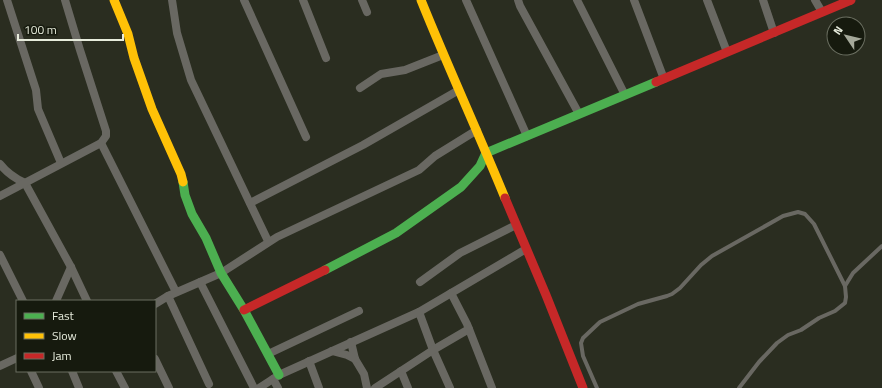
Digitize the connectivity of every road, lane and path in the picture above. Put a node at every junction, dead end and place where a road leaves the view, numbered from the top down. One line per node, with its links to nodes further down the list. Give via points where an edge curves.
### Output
1 (7, 0): 34 (street, via 36,90 38,109)
2 (65, 0): 31 (street, via 106,131)
3 (114, 0): 44 (street, via 128,34 152,109 182,174 185,195 192,214)
4 (172, 0): 37 (street, via 177,32 191,80)
5 (244, 0): 30 (street)
6 (303, 0): 22 (street)
7 (362, 0): 17 (street)
8 (422, 0): 21 (street)
9 (466, 0): 29 (street)
10 (518, 0): 27 (street)
11 (577, 0): 26 (street)
12 (634, 0): 23 (street)
13 (707, 0): 20 (street)
14 (763, 0): 19 (street)
15 (815, 0): 18 (street)
16 (851, 0): 18 (street)
17 (368, 12)
18 (822, 12): 19 (street)
19 (774, 32): 20 (street)
20 (727, 52): 23 (street)
21 (443, 55): 24 (street, via 405,70 381,74); 25 (street)
22 (326, 58)
23 (664, 79): 26 (street)
24 (360, 88)
25 (459, 90): 28 (street); 37 (street, via 363,145)
26 (625, 95): 27 (street)
27 (579, 114): 29 (street)
28 (477, 130): 32 (street); 39 (street, via 435,156 414,173)
29 (527, 136): 32 (street)
30 (306, 137)
31 (101, 143): 34 (street); 48 (street)
32 (486, 154): 38 (street); 55 (street, via 480,166 461,187 396,233)
33 (0, 164): 35 (street, via 6,172)
34 (61, 164): 35 (street)
35 (25, 183): 36 (street); 43 (street)
36 (0, 196)
37 (250, 203): 39 (street)
38 (516, 225): 41 (street); 46 (street, via 460,253)
39 (268, 241): 44 (street)
40 (882, 246): 47 (lane, via 853,273)
41 (526, 249): 49 (street); 87 (street)
42 (0, 255): 51 (street)
43 (71, 267): 52 (street); 53 (street)
44 (221, 273): 45 (street); 55 (street)
45 (200, 282): 48 (street); 78 (street)
46 (420, 282)
47 (845, 286): 88 (lane, via 809,217 798,212 783,216 712,256 675,292 638,304 600,322 589,331 583,338 581,349); 89 (lane, via 845,303 841,308 777,342)
48 (176, 292): 50 (street)
49 (451, 293): 57 (street); 58 (street)
50 (168, 296): 54 (street); 73 (street)
51 (22, 300)
52 (56, 300)
53 (87, 300)
54 (156, 303)
55 (244, 310): 62 (street)
56 (359, 311): 62 (street)
57 (418, 312): 59 (street); 60 (street)
58 (469, 329): 60 (street); 86 (street)
59 (351, 342): 61 (street); 64 (street)
60 (433, 350): 68 (street); 85 (street)
61 (332, 351): 64 (street); 66 (street)
62 (268, 354): 72 (street)
63 (16, 358): 67 (street)
64 (355, 359): 82 (street, via 364,374)
65 (156, 361): 77 (street)
66 (309, 361): 72 (street); 81 (street)
67 (0, 366)
68 (401, 371): 83 (street); 84 (street)
69 (31, 372): 74 (street)
70 (72, 372): 75 (street)
71 (117, 372): 76 (street)
72 (276, 377): 79 (street); 80 (street)
73 (210, 384)
74 (39, 388)
75 (80, 388)
76 (125, 388)
77 (170, 388)
78 (254, 388)
79 (259, 388)
80 (278, 388)
81 (319, 388)
82 (368, 388)
83 (375, 388)
84 (408, 388)
85 (450, 388)
86 (492, 388)
87 (583, 388)
88 (597, 388)
89 (739, 388)

